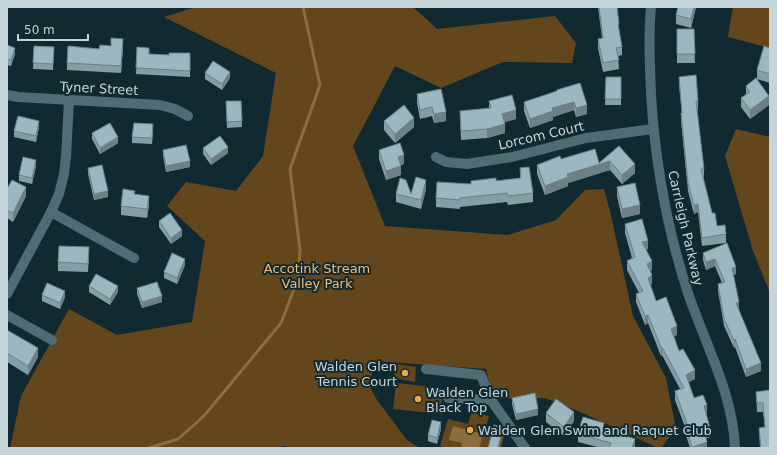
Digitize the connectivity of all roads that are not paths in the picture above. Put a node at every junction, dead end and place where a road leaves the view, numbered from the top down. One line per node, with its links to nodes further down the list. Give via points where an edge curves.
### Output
1 (651, 7): 5 (street, Carrleigh Parkway)
2 (7, 95): 3 (street, Tyner Street)
3 (69, 100): 4 (street, Tyner Street, via 160,105); 7 (street, via 64,174 60,194)
4 (188, 116)
5 (653, 129): 6 (street, Lorcom Court, via 586,138 512,157 467,164 446,162); 16 (street, Carrleigh Parkway, via 665,207 679,264 700,328 725,391)
6 (436, 157)
7 (51, 212): 8 (street); 9 (street)
8 (134, 258)
9 (7, 294)
10 (7, 315): 11 (street)
11 (52, 340)
12 (426, 369): 14 (street, via 482,375)
13 (448, 398): 14 (street)
14 (490, 400): 15 (street)
15 (525, 448)
16 (736, 448)

